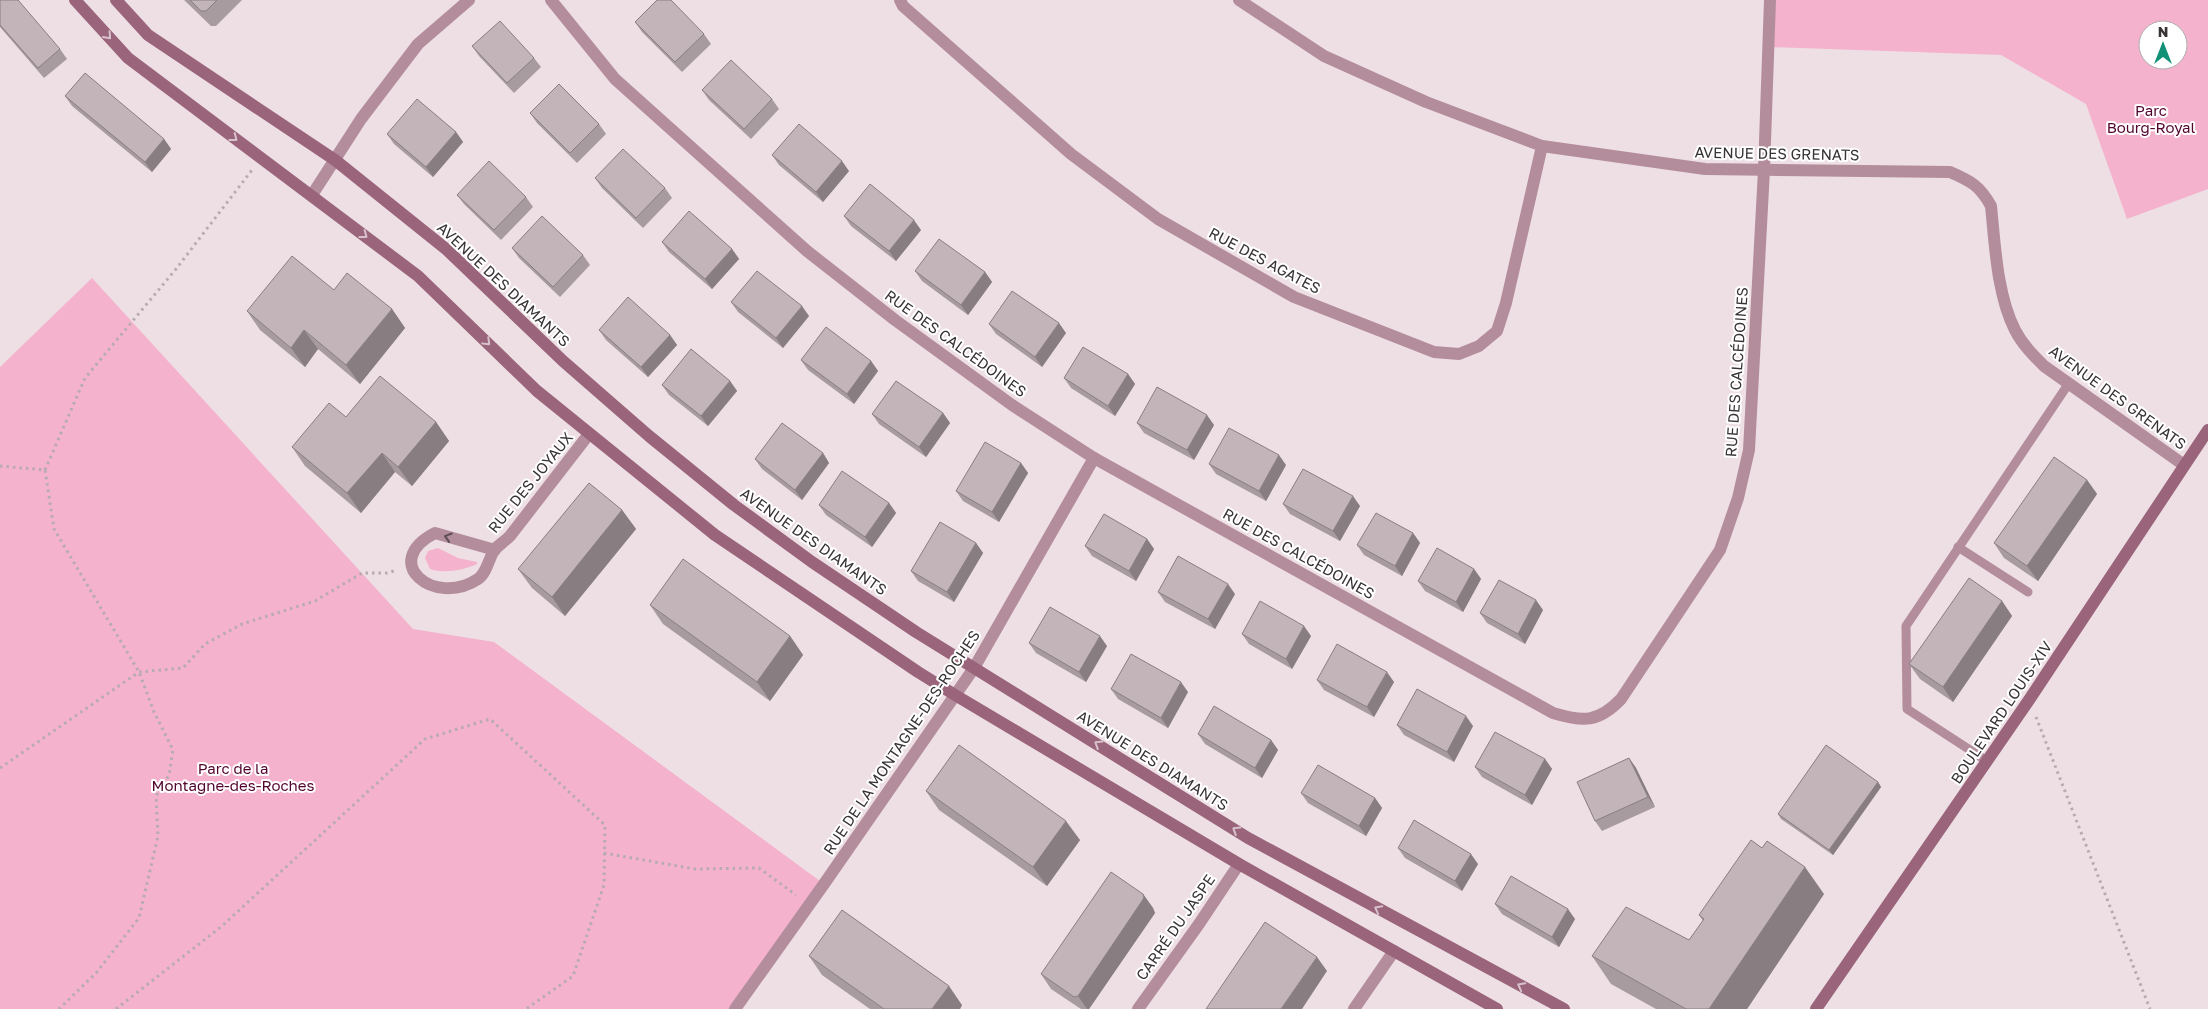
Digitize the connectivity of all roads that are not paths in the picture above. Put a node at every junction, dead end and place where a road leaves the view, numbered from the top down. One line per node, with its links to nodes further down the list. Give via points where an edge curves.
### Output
1 (76, 0): 11 (street, one-way to 11, via 128,58)
2 (116, 0): 9 (street, AVENUE DES DIAMANTS, via 148,35)
3 (470, 0): 9 (street, via 418,44 361,119)
4 (551, 0): 15 (street, RUE DES CALCÉDOINES, via 615,79 807,251 1012,405)
5 (900, 0): 8 (street, RUE DES AGATES, via 902,6 1071,154 1158,219 1294,297 1434,352 1459,354 1479,346 1497,331)
6 (1239, 0): 8 (street, AVENUE DES GRENATS, via 1324,56 1426,102)
7 (1770, 0): 10 (street, RUE DES CALCÉDOINES)
8 (1542, 146): 10 (street, AVENUE DES GRENATS, via 1705,169)
9 (335, 160): 11 (street); 20 (street, AVENUE DES DIAMANTS, via 446,250 563,361 648,436 734,505 812,562)
10 (1764, 170): 12 (street, AVENUE DES GRENATS, via 1950,172 1968,180 1983,192 1991,206 2005,307 2015,332 2044,366); 15 (street, RUE DES CALCÉDOINES, via 1749,450 1738,498 1720,550 1608,713 1572,719 1553,713)
11 (312, 195): 14 (street, one-way to 14, via 418,276 537,391)
12 (2069, 383): 16 (street, AVENUE DES GRENATS); 17 (lane)
13 (2208, 430): 16 (street, BOULEVARD LOUIS-XIV)
14 (589, 434): 18 (street, RUE DES JOYAUX, via 510,536); 21 (street, via 715,535)
15 (1094, 458): 20 (street, RUE DE LA MONTAGNE-DES-ROCHES)
16 (2184, 465): 22 (street, BOULEVARD LOUIS-XIV)
17 (1958, 547): 19 (lane); 22 (lane, via 1906,626 1908,709)
18 (495, 550): 18 (street, RUE DES JOYAUX, one-way to 18, via 435,533 422,540 414,550 412,566 417,578 428,585 464,587 481,577)
19 (2028, 592)
20 (974, 668): 21 (street, RUE DE LA MONTAGNE-DES-ROCHES); 29 (street, AVENUE DES DIAMANTS, one-way to 20, via 1248,838)
21 (956, 695): 23 (street); 25 (street, RUE DE LA MONTAGNE-DES-ROCHES)
22 (1988, 761): 30 (street, BOULEVARD LOUIS-XIV)
23 (1239, 864): 24 (street); 26 (street, CARRÉ DU JASPE)
24 (1394, 952): 27 (street); 28 (street)
25 (735, 1009)
26 (1138, 1009)
27 (1354, 1009)
28 (1497, 1009)
29 (1564, 1009)
30 (1816, 1009)

